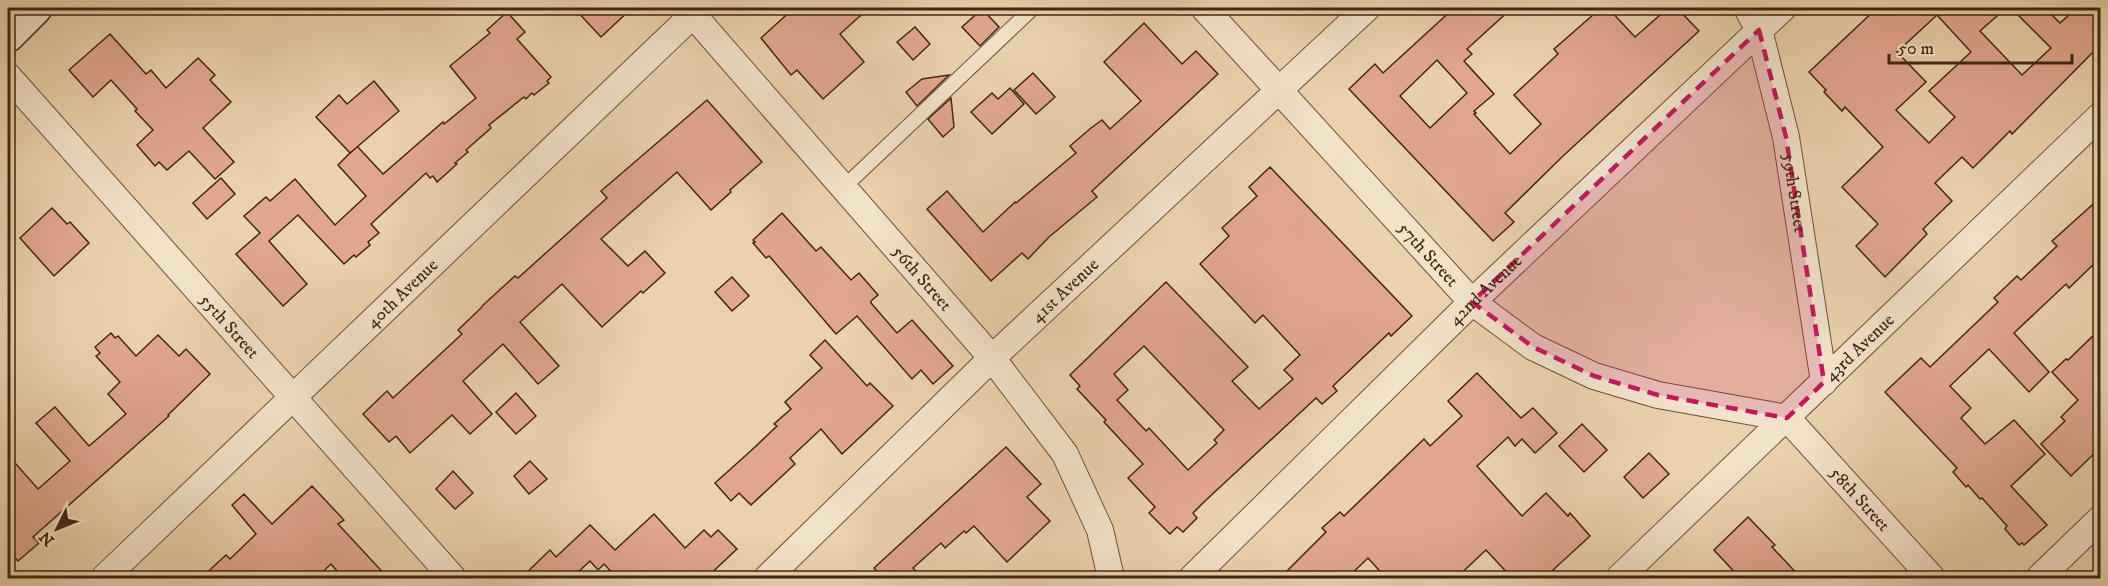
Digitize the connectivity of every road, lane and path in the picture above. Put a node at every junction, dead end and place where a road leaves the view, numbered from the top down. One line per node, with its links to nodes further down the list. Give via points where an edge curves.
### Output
1 (35, 8): 9 (main road)
2 (1033, 8): 13 (lane)
3 (1204, 8): 11 (street, 57th Street)
4 (1366, 8): 11 (street, 41st Avenue)
5 (1747, 8): 8 (street, 59th Street)
6 (1782, 8): 8 (street, 42nd Avenue)
7 (693, 10): 13 (street, 56th Street); 17 (street, 40th Avenue)
8 (1759, 30): 14 (street, 42nd Avenue); 16 (street, 59th Street, via 1786,137)
9 (8, 35)
10 (8, 76): 17 (street, 55th Street)
11 (1279, 91): 14 (street, 57th Street); 15 (street, 41st Avenue)
12 (2100, 116): 16 (street, 43rd Avenue)
13 (844, 187): 15 (street, 56th Street)
14 (1472, 302): 18 (street, 57th Street, via 1533,347 1594,376 1658,395); 24 (street, 42nd Avenue)
15 (992, 358): 22 (street, 41st Avenue); 23 (street, 56th Street, via 1065,454 1100,530)
16 (1824, 382): 18 (street, 43rd Avenue)
17 (294, 398): 20 (street, 40th Avenue); 21 (street, 55th Street)
18 (1787, 418): 25 (street, 43rd Avenue); 26 (street, 58th Street)
19 (2100, 519): 27 (street)
20 (104, 579)
21 (453, 579)
22 (767, 579)
23 (1111, 579)
24 (1192, 579)
25 (1619, 579)
26 (1932, 579)
27 (2039, 579)

